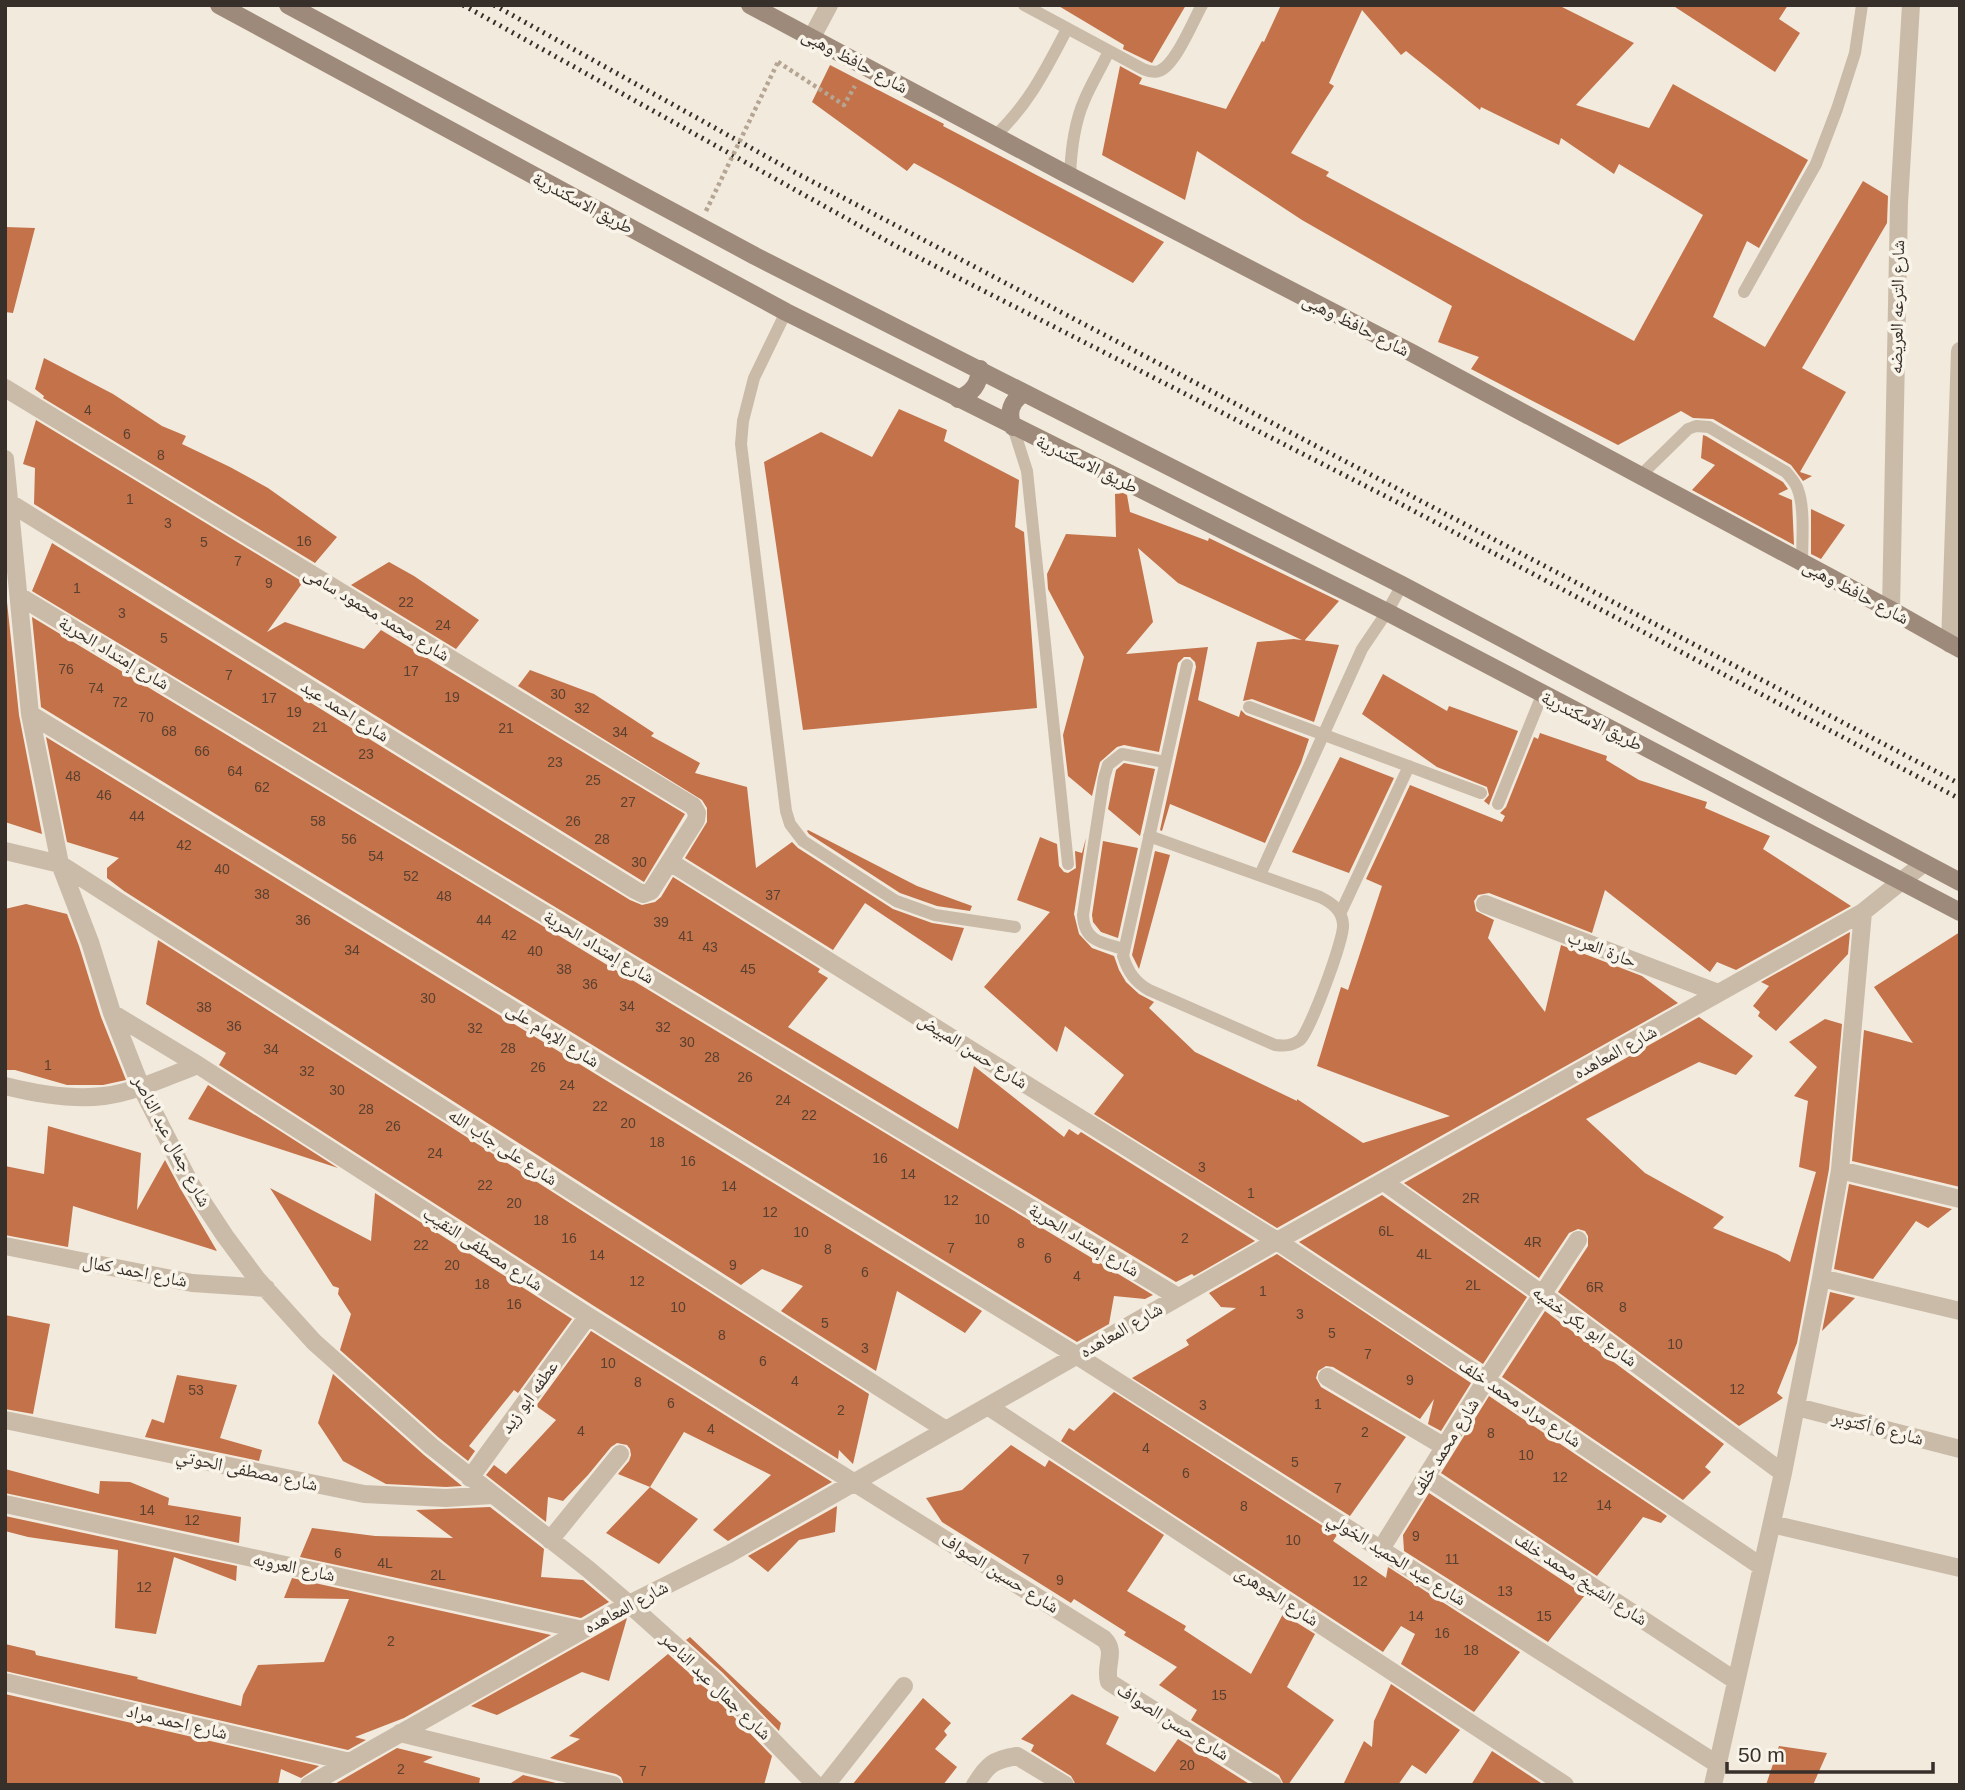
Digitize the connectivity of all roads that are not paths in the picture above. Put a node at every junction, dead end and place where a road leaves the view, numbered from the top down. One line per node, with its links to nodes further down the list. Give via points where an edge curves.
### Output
1 (219, 5): 15 (main road, طريق الاسكندرية)
2 (288, 5): 17 (main road, طريق الاسكندرية, via 755,256)
3 (750, 5): 10 (main road, شارع حافظ وهبى)
4 (829, 5): 10 (street)
5 (1024, 5): 9 (lane)
6 (1202, 5): 11 (lane, via 1172,61 1160,71 1143,69)
7 (1862, 5): 14 (lane, via 1855,53 1816,164)
8 (1911, 5): 28 (street, شارع الترعه العريضه, via 1899,203)
9 (1067, 29): 11 (lane); 12 (lane, via 1028,100)
10 (812, 37): 12 (main road, شارع حافظ وهبى)
11 (1109, 51): 13 (lane, via 1083,102)
12 (995, 136): 13 (main road, شارع حافظ وهبى)
13 (1070, 177): 23 (main road, شارع حافظ وهبى)
14 (1744, 292)
15 (786, 312): 20 (main road, طريق الاسكندرية); 54 (lane, via 754,378 741,444 790,824 803,841 897,901 935,915)
16 (1960, 351): 31 (street)
17 (980, 369): 19 (main road, طريق الاسكندرية); 20 (main road, via 972,391)
18 (5, 388): 43 (street, شارع محمد محمود سامى, via 692,806 696,820)
19 (1025, 393): 21 (main road, via 1011,407); 26 (main road, طريق الاسكندرية)
20 (958, 399): 21 (main road, طريق الاسكندرية)
21 (1013, 427): 29 (main road, طريق الاسكندرية); 46 (lane, via 1027,471)
22 (5, 459): 24 (street, شارع جمال عبد الناصر)
23 (1640, 476): 25 (main road, شارع حافظ وهبى); 25 (lane, via 1688,429 1709,427 1786,472 1797,486)
24 (9, 515): 27 (street, شارع جمال عبد الناصر); 43 (street, شارع احمد عيد, via 635,890 651,891)
25 (1802, 563): 28 (main road, شارع حافظ وهبى)
26 (1402, 585): 29 (lane); 44 (main road, طريق الاسكندرية)
27 (19, 596): 30 (street, شارع جمال عبد الناصر); 70 (street, شارع إمتداد الحرية)
28 (1891, 610): 31 (main road, شارع حافظ وهبى)
29 (1387, 612): 33 (main road, طريق الاسكندرية); 36 (lane, via 1362,649)
30 (14, 631): 35 (street, شارع جمال عبد الناصر)
31 (1955, 647)
32 (1187, 666): 37 (lane)
33 (1542, 695): 40 (lane); 48 (main road, طريق الاسكندرية)
34 (1249, 707): 36 (lane)
35 (30, 714): 45 (street, شارع جمال عبد الناصر); 73 (street, شارع الإمام على)
36 (1323, 735): 38 (lane); 47 (lane)
37 (1165, 762): 41 (lane); 55 (lane, via 1122,754 1108,765 1104,778 1083,924 1100,943)
38 (1409, 766): 39 (lane); 53 (lane)
39 (1481, 793)
40 (1498, 804)
41 (1149, 836): 47 (lane); 55 (lane)
42 (5, 851): 45 (street, شارع على جاب الله)
43 (670, 862): 65 (street, شارع حسن المبيض)
44 (1924, 863): 48 (street, شارع المعاهده); 49 (main road, طريق الاسكندرية)
45 (60, 864): 57 (street, شارع جمال عبد الناصر); 79 (street, شارع على جاب الله)
46 (1068, 864)
47 (1260, 875): 53 (lane, via 1329,901)
48 (1903, 882): 51 (street, شارع المعاهده); 52 (main road, طريق الاسكندرية)
49 (1960, 883)
50 (1485, 904): 56 (street, حارة العرب)
51 (1863, 912): 56 (street, شارع المعاهده); 61 (street)
52 (1960, 912)
53 (1340, 914): 55 (lane, via 1341,941 1306,1032 1294,1044 1284,1046 1140,985 1126,968)
54 (1015, 927)
55 (1124, 949)
56 (1718, 993): 62 (street, شارع المعاهده)
57 (112, 1013): 58 (street, شارع مصطفى النقيب); 60 (street, شارع جمال عبد الناصر)
58 (198, 1065): 60 (street); 72 (street, شارع مصطفى النقيب)
59 (5, 1086): 60 (street, via 73,1098)
60 (141, 1087): 68 (street, شارع جمال عبد الناصر, via 190,1183)
61 (1840, 1170): 63 (street); 67 (street)
62 (1384, 1182): 65 (street, شارع المعاهده); 69 (street, شارع ابو بكر خشبه)
63 (1960, 1199)
64 (1578, 1240): 69 (street, شارع محمد خلف)
65 (1277, 1241): 70 (street, شارع المعاهده); 75 (street, شارع مراد محمد خلف)
66 (5, 1246): 68 (street, شارع احمد كمال, via 192,1283)
67 (1821, 1279): 71 (street); 77 (street)
68 (266, 1288): 85 (street, شارع جمال عبد الناصر, via 314,1342)
69 (1542, 1294): 75 (street, شارع محمد خلف); 83 (street, شارع ابو بكر خشبه)
70 (1178, 1297): 73 (street, شارع المعاهده)
71 (1960, 1311)
72 (588, 1316): 85 (street, عطفه ابو زيد); 86 (street, شارع مصطفى النقيب)
73 (1076, 1355): 76 (street, شارع المعاهده); 91 (street, شارع عبد الحميد الخولي)
74 (1327, 1377): 80 (street)
75 (1486, 1380): 80 (street, شارع محمد خلف); 92 (street, شارع مراد محمد خلف)
76 (989, 1407): 79 (street, شارع المعاهده); 110 (street, شارع الجوهرى)
77 (1797, 1407): 81 (street, شارع 6 أكتوبر); 83 (street)
78 (5, 1420): 87 (street, شارع مصطفى الحوتي, via 364,1494)
79 (946, 1430): 86 (street, شارع المعاهده)
80 (1445, 1447): 84 (street, شارع محمد خلف)
81 (1960, 1449)
82 (620, 1454): 90 (street)
83 (1783, 1473): 89 (street)
84 (1426, 1477): 91 (street, شارع محمد خلف); 96 (street, شارع الشيخ محمد خلف)
85 (470, 1478): 87 (street, شارع جمال عبد الناصر)
86 (855, 1482): 94 (street, شارع المعاهده, via 729,1554); 98 (street, شارع حسين الصواف, via 1104,1639 1111,1650)
87 (492, 1495): 90 (street, شارع جمال عبد الناصر)
88 (5, 1504): 95 (street, شارع العروبه)
89 (1772, 1524): 92 (street); 93 (street)
90 (550, 1540): 94 (street, شارع جمال عبد الناصر)
91 (1381, 1549): 102 (street, شارع عبد الحميد الخولي)
92 (1762, 1567): 96 (street)
93 (1960, 1568)
94 (629, 1604): 95 (street, شارع المعاهده); 105 (street, شارع جمال عبد الناصر, via 715,1681)
95 (583, 1630): 100 (street, شارع المعاهده)
96 (1736, 1681): 102 (street)
97 (5, 1682): 101 (street, شارع احمد مراد)
98 (1109, 1682): 109 (street, شارع حسن الصواف)
99 (904, 1686): 106 (street)
100 (400, 1734): 101 (street, شارع المعاهده); 104 (street)
101 (350, 1762): 103 (street, شارع المعاهده)
102 (1717, 1764): 111 (street)
103 (309, 1785)
104 (613, 1785)
105 (816, 1785)
106 (826, 1785)
107 (975, 1785): 108 (street, via 996,1760 1017,1756)
108 (1065, 1785)
109 (1273, 1785)
110 (1565, 1785)
111 (1713, 1785)

